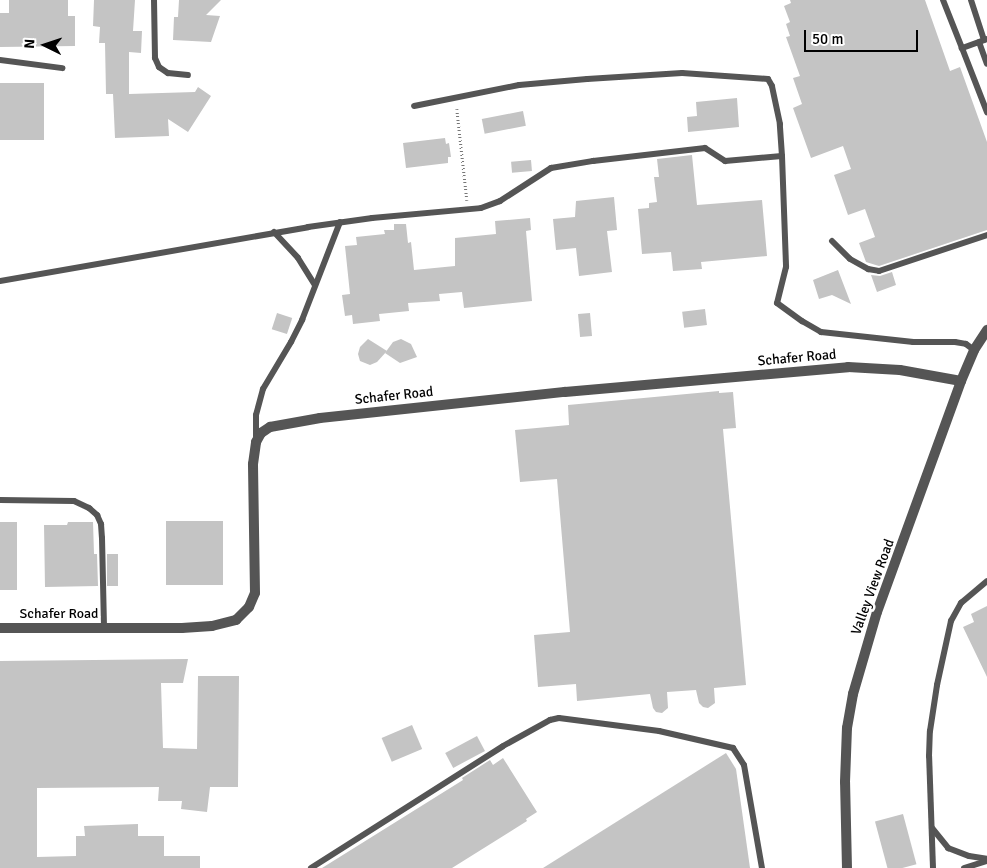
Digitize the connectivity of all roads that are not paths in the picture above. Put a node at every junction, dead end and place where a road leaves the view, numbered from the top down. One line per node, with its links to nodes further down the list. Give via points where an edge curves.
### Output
1 (154, 0): 9 (lane, via 155,58 159,67 168,73)
2 (943, 0): 5 (lane)
3 (971, 0): 4 (lane)
4 (983, 40): 5 (lane); 7 (lane)
5 (962, 48): 11 (lane)
6 (0, 60): 8 (lane)
7 (987, 64)
8 (62, 68)
9 (188, 75)
10 (414, 106): 12 (lane, via 519,85 672,74 768,79 780,124)
11 (987, 112)
12 (782, 156): 13 (lane, via 725,161 705,148 585,162 551,168 500,201 481,208); 20 (lane, via 786,267 777,303 821,332 913,342 956,342)
13 (340, 222): 14 (lane); 18 (lane)
14 (274, 232): 17 (lane); 18 (lane, via 298,258)
15 (987, 236): 16 (lane, via 879,271 868,270 850,259)
16 (832, 241)
17 (0, 281)
18 (315, 285): 22 (lane, via 291,342 258,402)
19 (987, 330): 20 (street, Valley View Road)
20 (974, 350): 21 (street, Valley View Road)
21 (961, 380): 22 (street, Schafer Road, via 900,370 848,367 584,390 320,418 270,427); 31 (street, Valley View Road, via 877,612 853,694 847,728 845,773)
22 (256, 442): 26 (street, Schafer Road, via 253,464 255,593 249,607 236,620 212,626)
23 (0, 500): 26 (lane, via 74,501 97,515 102,538)
24 (987, 581): 27 (lane, via 961,603 944,647 930,731)
25 (0, 628): 26 (street, Schafer Road)
26 (104, 628)
27 (932, 827): 28 (lane, via 948,848); 32 (lane)
28 (987, 860): 33 (lane)
29 (311, 868): 30 (lane, via 503,746 559,718 659,732 732,748 744,765)
30 (762, 868)
31 (847, 868)
32 (933, 868)
33 (964, 868)

